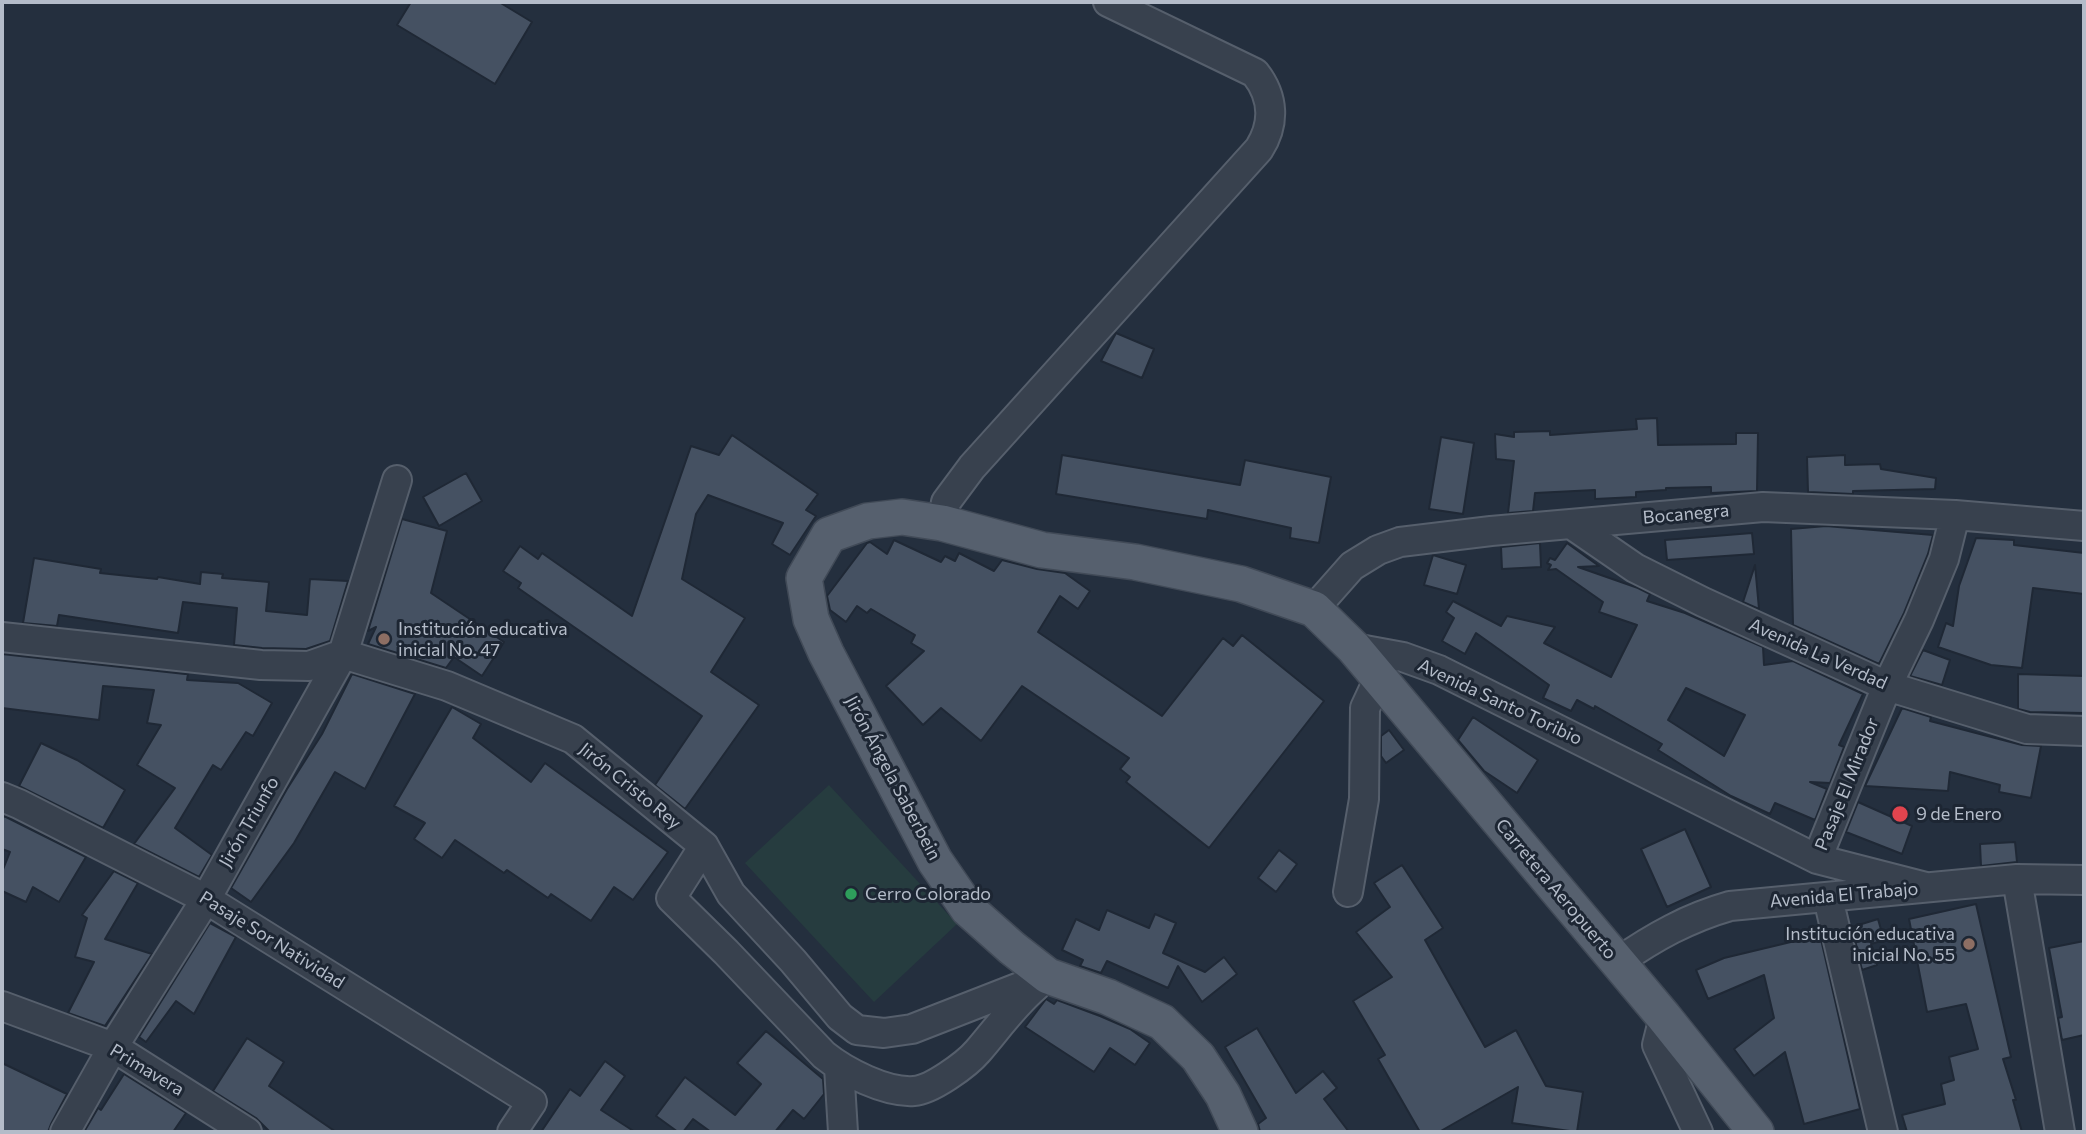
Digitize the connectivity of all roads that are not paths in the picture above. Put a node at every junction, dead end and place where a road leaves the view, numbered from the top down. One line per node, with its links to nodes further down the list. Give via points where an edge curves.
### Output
1 (1108, 2): 4 (street, via 1255,73 1270,105 1269,128 1259,149 972,467 946,502)
2 (397, 480): 10 (street, Jirón Triunfo)
3 (1955, 515): 5 (street, Bocanegra, via 1763,507); 6 (street, Bocanegra); 12 (street, Pasaje El Mirador, via 1944,559)
4 (942, 523): 7 (main road, via 1042,550 1135,562 1241,584); 24 (main road, Jirón Ángela Saberbein, via 902,517 868,521 829,535 804,578 811,619 936,861 968,909)
5 (1571, 524): 7 (street, Bocanegra, via 1400,542 1352,566); 12 (street, Avenida La Verdad, via 1635,568)
6 (2084, 526)
7 (1314, 609): 9 (main road)
8 (2, 637): 10 (street, via 261,665 309,666)
9 (1354, 648): 11 (main road, Carretera Aeropuerto); 16 (street, Avenida Santo Toribio, via 1403,657 1439,670)
10 (343, 654): 15 (street, Jirón Cristo Rey, via 447,687 573,740); 22 (street, Jirón Triunfo)
11 (1379, 678): 20 (street, via 1365,708 1364,799); 23 (main road, Carretera Aeropuerto)
12 (1887, 686): 13 (street, Avenida La Verdad, via 2027,729); 16 (street, Pasaje El Mirador)
13 (2084, 732)
14 (2, 797): 22 (street, Pasaje Sor Natividad)
15 (704, 846): 24 (street, Jirón Cristo Rey, via 731,894 840,1017 858,1030 912,1029); 28 (street, via 671,898)
16 (1817, 859): 19 (street, Avenida Santo Toribio)
17 (2017, 879): 18 (street, Avenida El Trabajo); 19 (street, Avenida El Trabajo); 39 (street)
18 (2084, 880)
19 (1926, 887): 21 (street, Avenida El Trabajo)
20 (1348, 892)
21 (1828, 898): 23 (street, Avenida El Trabajo, via 1730,906 1699,914); 38 (street)
22 (206, 899): 27 (street, Jirón Triunfo); 32 (street, Pasaje Sor Natividad, via 532,1101)
23 (1618, 962): 26 (main road, Carretera Aeropuerto)
24 (1048, 976): 28 (street, via 1016,1003 976,1054 946,1077 915,1091 881,1086); 34 (main road, Jirón Ángela Saberbein, via 1162,1022 1198,1057)
25 (2, 1006): 27 (street, Primavera)
26 (1664, 1017): 29 (main road, Carretera Aeropuerto); 35 (street, via 1657,1045)
27 (113, 1047): 30 (street, Primavera); 31 (street, Jirón Triunfo)
28 (839, 1067): 33 (street)
29 (1730, 1102): 36 (main road, Carretera Aeropuerto); 37 (street)
30 (241, 1131)
31 (65, 1132)
32 (512, 1132)
33 (843, 1132)
34 (1240, 1132)
35 (1698, 1132)
36 (1756, 1132)
37 (1773, 1132)
38 (1883, 1132)
39 (2060, 1132)

